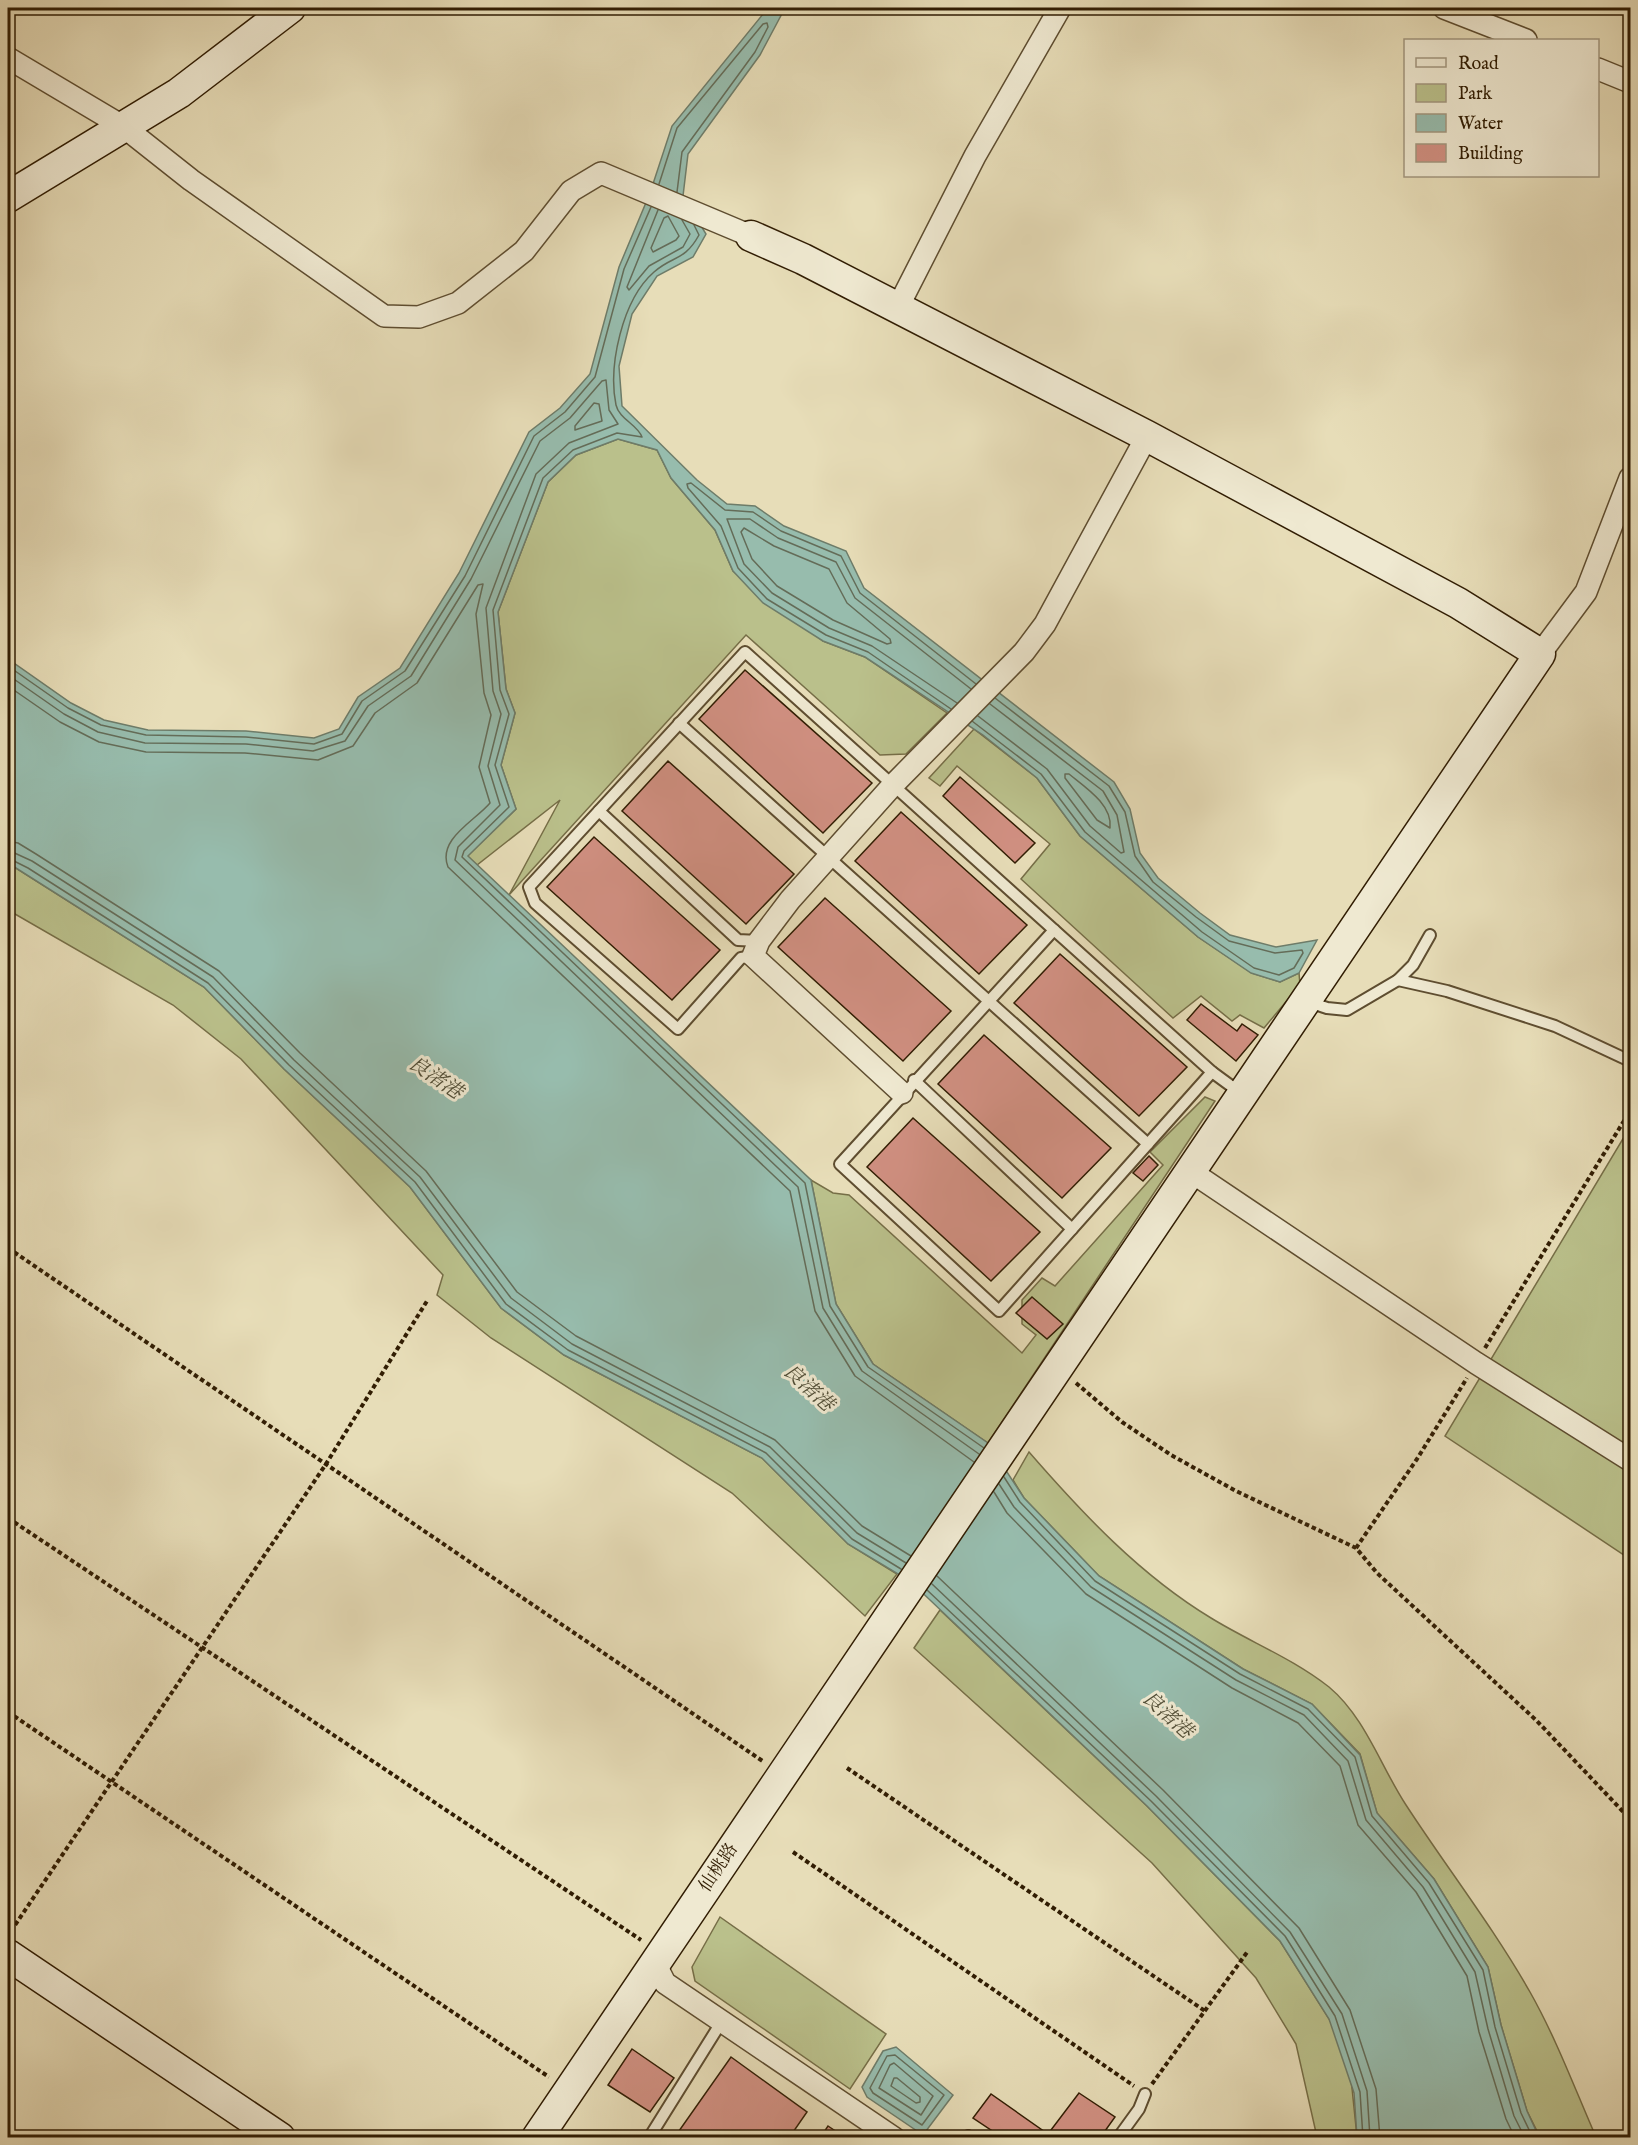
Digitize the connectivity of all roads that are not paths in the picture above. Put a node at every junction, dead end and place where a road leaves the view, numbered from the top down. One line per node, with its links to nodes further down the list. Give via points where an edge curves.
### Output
1 (290, 8): 8 (street, via 179,93)
2 (1060, 8): 11 (street, via 975,156)
3 (1444, 8): 4 (street)
4 (1523, 39)
5 (8, 58): 8 (street)
6 (1599, 69): 7 (street)
7 (1630, 82)
8 (124, 127): 9 (street); 10 (street, via 191,180 384,316 419,317 458,303 524,251 571,191 601,173)
9 (8, 197)
10 (751, 236): 11 (street)
11 (898, 307): 12 (street)
12 (1147, 436): 14 (street, via 1458,603); 16 (street, via 1045,624 1024,652)
13 (1630, 478): 14 (street, via 1586,592)
14 (1540, 654): 23 (street, 仙桃路)
15 (679, 723): 16 (lane, via 745,652); 17 (lane); 18 (lane)
16 (893, 785): 18 (street); 19 (lane)
17 (599, 810): 21 (lane, via 738,940); 21 (lane, via 530,887 536,903 678,1029 741,958)
18 (828, 858): 21 (street, via 790,900); 24 (lane)
19 (1053, 930): 24 (lane); 26 (lane)
20 (1430, 935): 22 (lane, via 1413,965)
21 (756, 948): 27 (street)
22 (1398, 980): 23 (lane, via 1347,1010); 25 (lane, via 1447,991 1555,1026)
23 (1306, 1000): 28 (street, 仙桃路)
24 (987, 1001): 27 (lane); 29 (lane)
25 (1630, 1061)
26 (1212, 1072): 28 (lane); 29 (lane)
27 (908, 1086): 31 (lane); 31 (lane, via 840,1164 999,1311)
28 (1242, 1094): 30 (street, 仙桃路)
29 (1148, 1144): 31 (lane)
30 (1190, 1171): 32 (street, via 1476,1363); 34 (street, 仙桃路)
31 (1072, 1229)
32 (1630, 1460)
33 (8, 1955): 37 (street)
34 (658, 1958): 35 (street, via 665,1983); 38 (street, 仙桃路)
35 (722, 2021): 39 (lane); 40 (street)
36 (1145, 2094): 41 (lane)
37 (280, 2138)
38 (537, 2138)
39 (649, 2138)
40 (894, 2138)
41 (1118, 2138)

